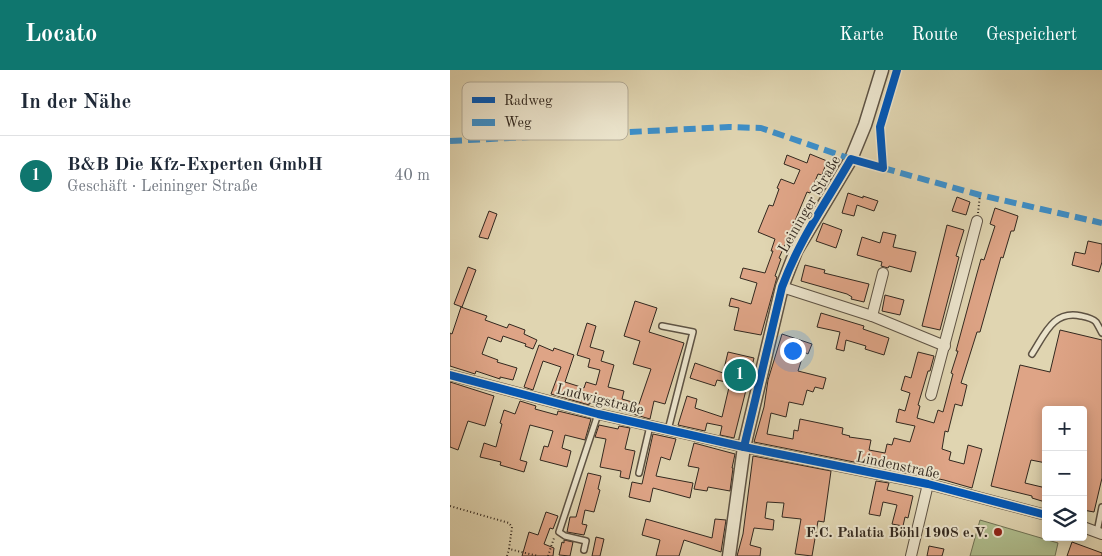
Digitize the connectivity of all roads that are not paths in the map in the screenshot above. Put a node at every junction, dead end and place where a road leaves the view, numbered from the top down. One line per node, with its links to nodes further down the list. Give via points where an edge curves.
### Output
1 (882, 70): 4 (street, Leininger Straße, via 851,159 800,245)
2 (977, 221): 8 (street)
3 (883, 273): 5 (street)
4 (782, 287): 5 (street); 15 (street, Leininger Straße)
5 (872, 316): 8 (street)
6 (662, 326): 14 (lane, via 693,332)
7 (1102, 333): 9 (lane, via 1091,318 1070,314 1062,316 1054,322)
8 (945, 346): 11 (street)
9 (1032, 354)
10 (450, 375): 12 (street, Ludwigstraße)
11 (931, 395)
12 (598, 414): 13 (street, Ludwigstraße); 22 (lane, Ludwigstraße, via 559,532 586,541)
13 (651, 426): 14 (street, Ludwigstraße); 16 (lane)
14 (668, 430): 15 (street, Ludwigstraße)
15 (744, 447): 17 (street, Lindenstraße); 23 (street, Leininger Straße)
16 (639, 473)
17 (928, 484): 19 (street, Lindenstraße); 24 (street)
18 (1102, 507): 21 (lane)
19 (1042, 513)
20 (1087, 529): 21 (street)
21 (1099, 533)
22 (584, 550)
23 (729, 556)
24 (911, 556)

